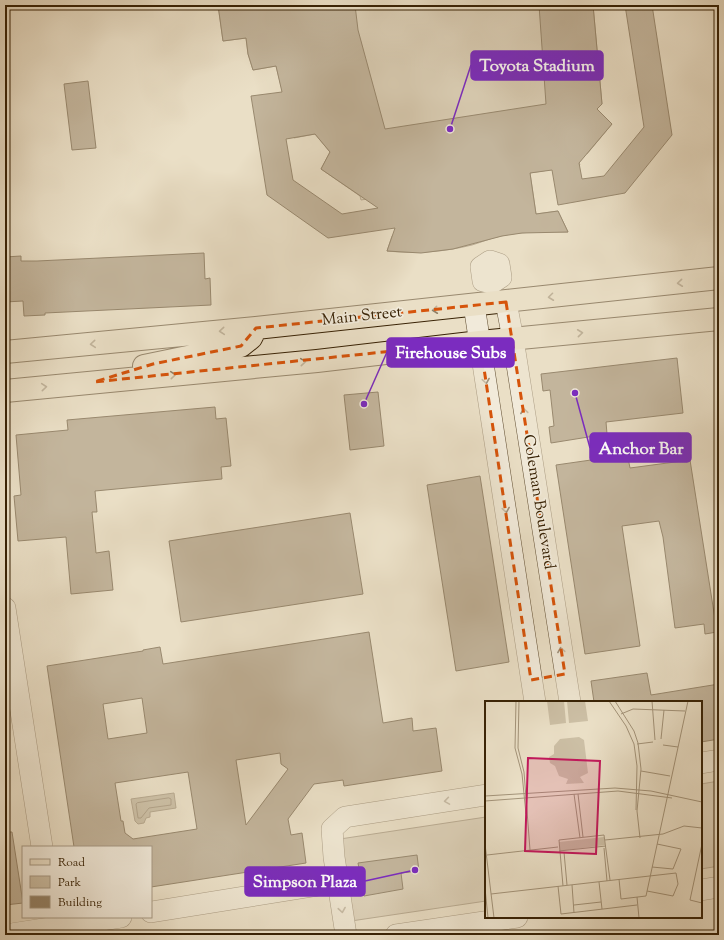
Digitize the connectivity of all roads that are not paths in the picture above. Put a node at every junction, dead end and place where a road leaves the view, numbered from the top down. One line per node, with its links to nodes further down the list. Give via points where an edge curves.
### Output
1 (490, 259): 3 (street, via 499,264 501,277)
2 (719, 278): 3 (main road, Main Street, one-way to 3)
3 (492, 298): 5 (main road, Main Street, one-way to 5); 6 (street, Coleman Boulevard); 7 (street, Coleman Boulevard)
4 (719, 319): 6 (main road, one-way to 4)
5 (256, 328): 8 (main road, Main Street, one-way to 8); 9 (main road, via 251,338 241,346 119,372)
6 (513, 339): 7 (main road); 12 (street, Coleman Boulevard, one-way to 6)
7 (480, 342): 9 (main road, one-way to 7, via 317,361); 13 (street, Coleman Boulevard, one-way to 13)
8 (5, 352)
9 (94, 382): 10 (main road, one-way to 9)
10 (5, 391)
11 (5, 608): 19 (street)
12 (565, 674): 13 (street); 15 (street, Coleman Boulevard)
13 (531, 680): 14 (street, Coleman Boulevard)
14 (536, 701)
15 (570, 701)
16 (719, 760): 17 (street)
17 (702, 762)
18 (485, 795): 20 (street, one-way to 20, via 345,817 332,829)
19 (42, 846)
20 (338, 882): 23 (street); 27 (street, one-way to 27)
21 (719, 887): 22 (street)
22 (702, 890)
23 (152, 912)
24 (108, 918): 26 (street)
25 (510, 918): 29 (street)
26 (54, 922): 28 (street)
27 (349, 933)
28 (5, 935)
29 (396, 935)

